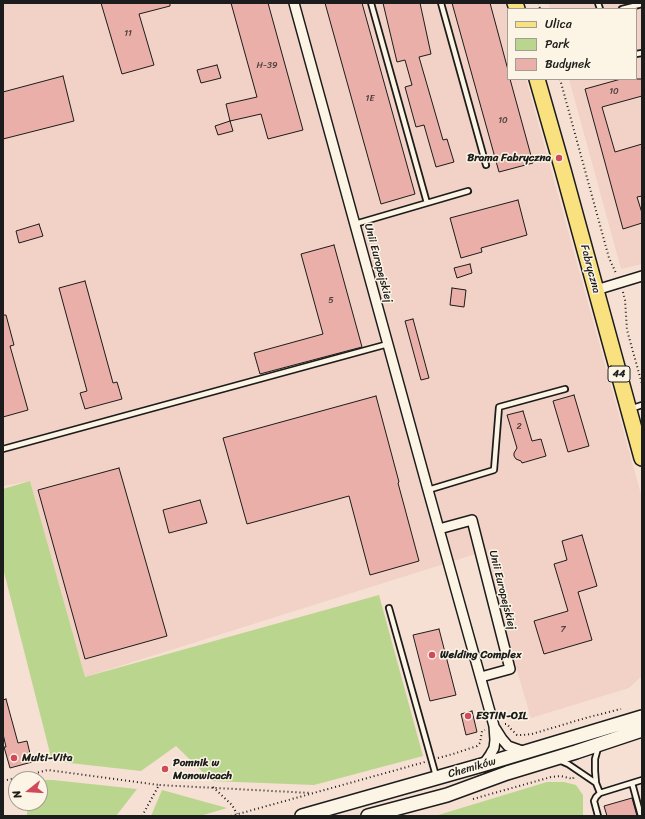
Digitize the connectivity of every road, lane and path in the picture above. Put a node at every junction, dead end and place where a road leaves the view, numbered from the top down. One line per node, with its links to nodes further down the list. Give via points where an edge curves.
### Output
1 (294, 3): 11 (street, Unii Europejskiej)
2 (371, 3): 10 (lane)
3 (441, 3): 8 (lane)
4 (642, 4): 5 (lane)
5 (626, 8)
6 (538, 80): 14 (main road, Fabryczna / 44)
7 (560, 80): 13 (path, via 609,258)
8 (486, 165)
9 (468, 191): 10 (lane)
10 (427, 203): 11 (lane)
11 (355, 224): 15 (street, Unii Europejskiej)
12 (642, 276): 13 (street)
13 (621, 283): 14 (street); 16 (path, via 627,330)
14 (596, 290): 18 (main road, Fabryczna / 44)
15 (388, 344): 19 (lane); 21 (street, Unii Europejskiej)
16 (642, 384)
17 (565, 389): 21 (lane, via 499,407 494,470)
18 (635, 407): 20 (main road, Fabryczna / 44)
19 (3, 449)
20 (642, 458)
21 (428, 490): 22 (street, Unii Europejskiej)
22 (439, 529): 24 (street, Unii Europejskiej); 24 (street, Unii Europejskiej, via 472,520 510,669)
23 (389, 608): 32 (lane)
24 (481, 677): 27 (street, Unii Europejskiej)
25 (623, 709): 27 (path, via 532,734 517,735 507,724)
26 (642, 717): 30 (main road, Chemików)
27 (494, 726): 30 (street, Unii Europejskiej, via 508,746); 32 (path, via 482,731 480,743 476,746); 33 (street, Unii Europejskiej, via 494,748)
28 (642, 730): 29 (main road, Chemików)
29 (599, 745): 31 (main road, Chemików); 38 (lane, via 595,759)
30 (525, 752): 33 (main road, Chemików)
31 (556, 758): 34 (lane); 49 (main road, Chemików, via 447,795)
32 (431, 760): 35 (lane); 42 (path)
33 (482, 765): 35 (main road, Chemików)
34 (578, 770): 38 (lane); 44 (path, via 573,779 551,777)
35 (436, 778): 48 (main road, Chemików)
36 (642, 780): 39 (lane)
37 (3, 781): 40 (path, via 48,770)
38 (596, 783): 43 (lane)
39 (632, 783): 43 (lane); 51 (lane)
40 (159, 784): 41 (path); 46 (path)
41 (212, 787): 42 (path); 45 (path, via 232,805)
42 (314, 793): 45 (path)
43 (600, 793): 50 (lane, via 594,801)
44 (474, 799)
45 (237, 814): 47 (path)
46 (142, 816)
47 (231, 816)
48 (302, 816)
49 (368, 816)
50 (598, 816)
51 (642, 816)

